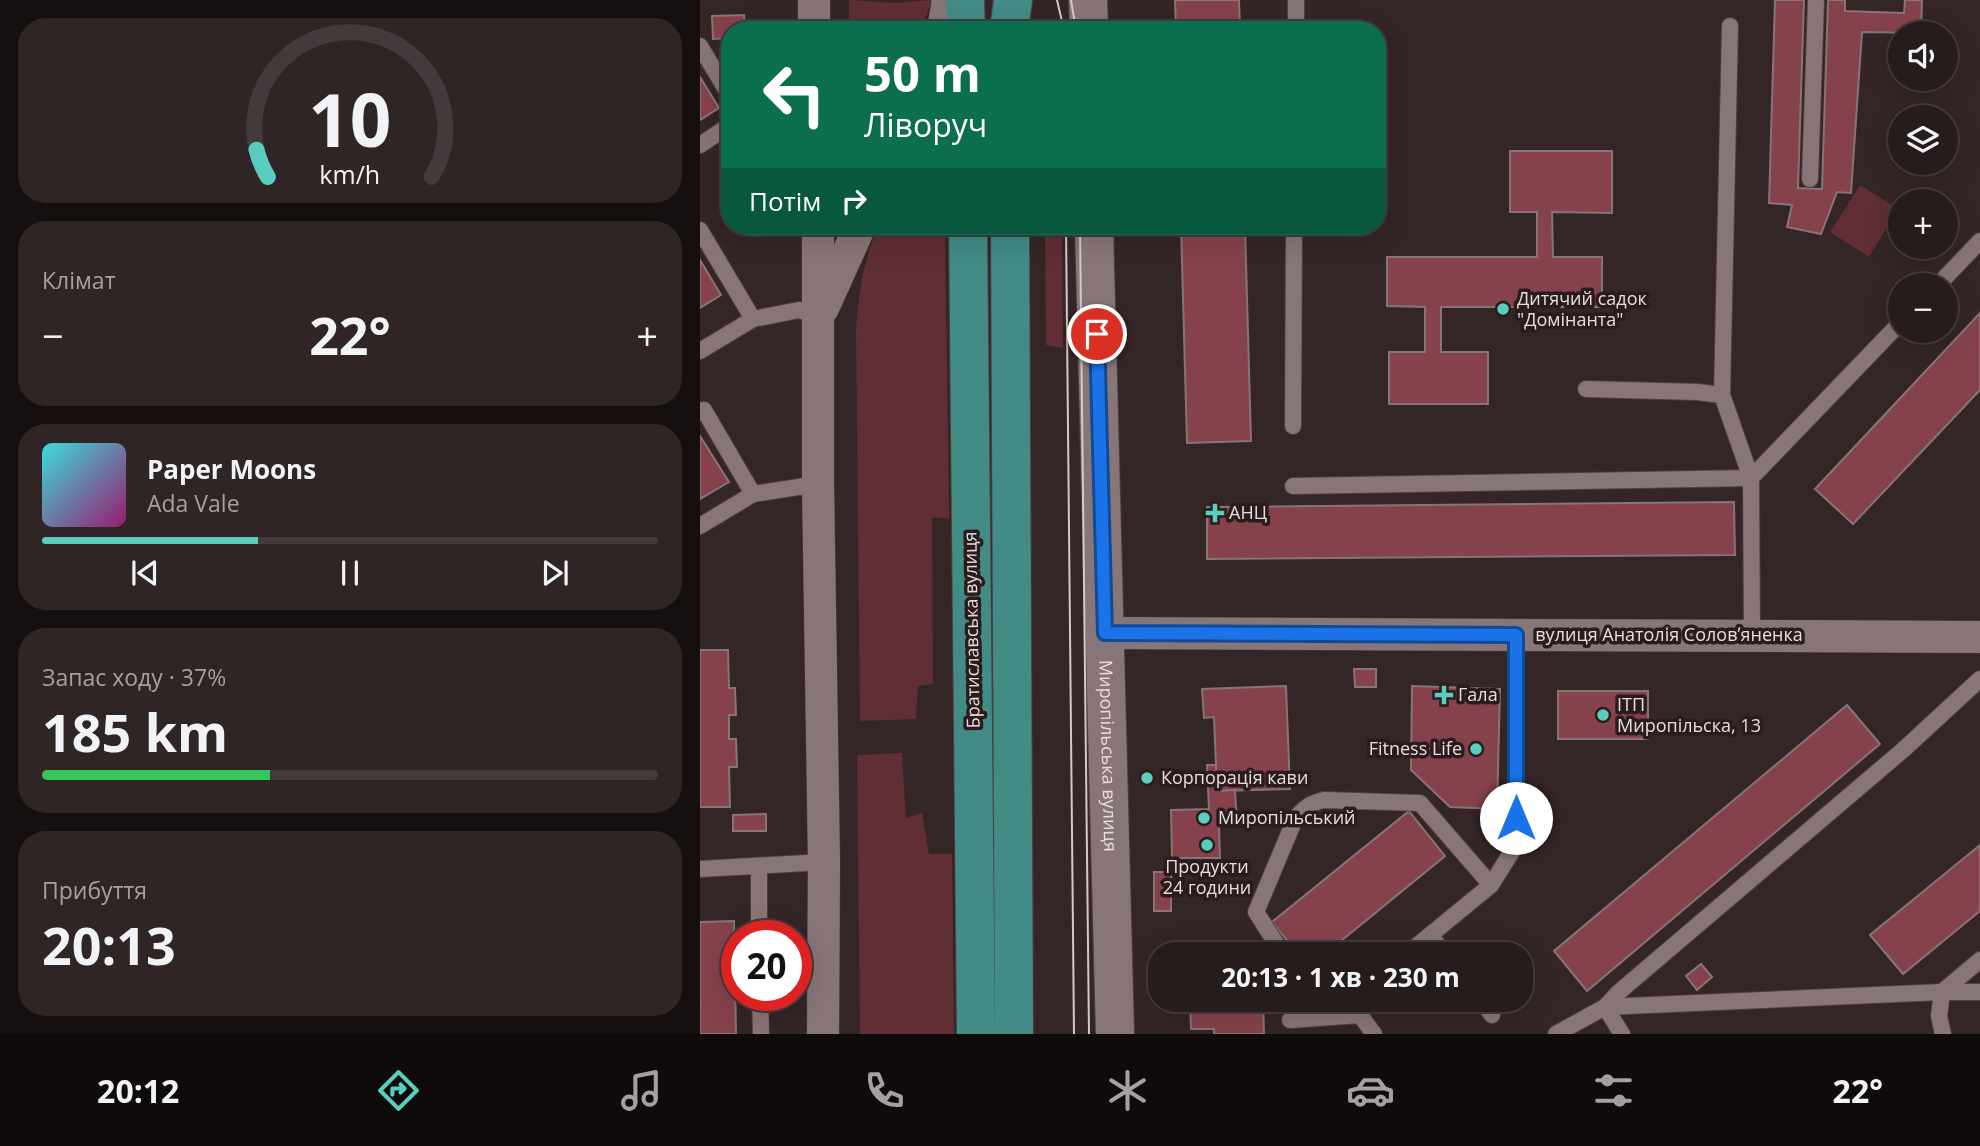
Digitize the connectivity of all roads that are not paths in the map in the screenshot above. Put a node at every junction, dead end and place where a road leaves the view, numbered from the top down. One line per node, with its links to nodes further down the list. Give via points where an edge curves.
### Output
1 (814, 0): 8 (street)
2 (948, 0): 9 (street)
3 (965, 0): 10 (main road)
4 (1013, 0): 11 (main road)
5 (1088, 0): 12 (street)
6 (1296, 0): 13 (lane)
7 (1816, 0): 19 (lane)
8 (814, 21)
9 (944, 21)
10 (965, 21)
11 (1010, 21)
12 (1089, 21)
13 (1296, 21)
14 (1730, 26): 34 (lane)
15 (700, 46): 16 (lane)
16 (721, 81)
17 (721, 131): 18 (lane)
18 (700, 145)
19 (1810, 179)
20 (700, 230): 30 (lane)
21 (818, 235): 29 (street)
22 (856, 235): 29 (street)
23 (968, 235): 66 (main road, Братиславська вулиця)
24 (1010, 235): 67 (main road)
25 (1094, 235): 42 (street, Миропільська вулиця)
26 (1294, 235): 36 (lane)
27 (1980, 242): 28 (lane)
28 (1950, 273)
29 (820, 316): 30 (lane, via 799,310); 38 (street)
30 (753, 319): 32 (lane)
31 (1888, 335): 37 (lane)
32 (700, 351)
33 (1586, 389): 34 (lane)
34 (1722, 395): 37 (lane)
35 (700, 412): 40 (lane, via 704,410)
36 (1293, 426)
37 (1751, 478): 39 (lane); 44 (lane)
38 (818, 484): 40 (lane); 47 (street)
39 (1293, 486)
40 (753, 494): 41 (lane)
41 (700, 526)
42 (1105, 633): 43 (street, вулиця Анатолія Соловʼяненка); 68 (street, Миропільська вулиця)
43 (1516, 635): 44 (street, вулиця Анатолія Соловʼяненка); 50 (lane, via 1516,845)
44 (1752, 635): 45 (street, вулиця Анатолія Соловʼяненка)
45 (1980, 637)
46 (1980, 679): 59 (lane)
47 (824, 862): 48 (lane); 65 (street)
48 (759, 866): 49 (lane); 51 (lane)
49 (700, 869)
50 (1491, 885): 52 (lane); 53 (lane, via 1420,803 1314,802 1295,820 1256,912)
51 (760, 920)
52 (1430, 935): 54 (lane); 55 (lane)
53 (1275, 942)
54 (1421, 942)
55 (1436, 942)
56 (1980, 960): 57 (lane)
57 (1942, 992): 58 (lane); 59 (lane); 72 (lane, via 1939,1016)
58 (1980, 992)
59 (1605, 1007): 70 (lane); 71 (lane)
60 (760, 1011): 64 (lane)
61 (1356, 1012): 62 (lane)
62 (1360, 1015): 63 (lane); 69 (lane)
63 (1290, 1020)
64 (761, 1034)
65 (823, 1034)
66 (976, 1034)
67 (1014, 1034)
68 (1115, 1034)
69 (1374, 1034)
70 (1556, 1034)
71 (1622, 1034)
72 (1943, 1034)

